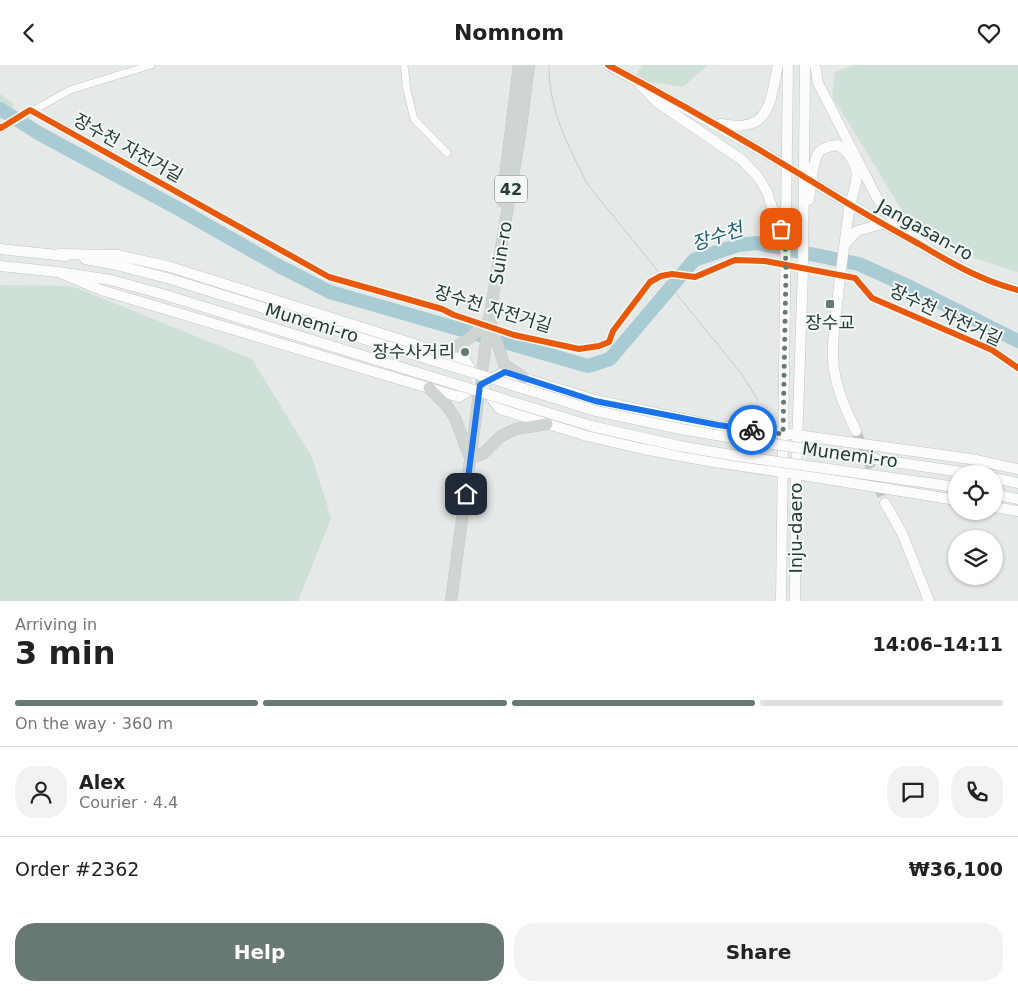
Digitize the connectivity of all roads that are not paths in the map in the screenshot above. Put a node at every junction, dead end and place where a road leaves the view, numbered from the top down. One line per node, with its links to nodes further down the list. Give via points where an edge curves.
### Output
1 (151, 65): 12 (street, via 70,89)
2 (404, 65): 13 (street, via 406,90 414,119)
3 (519, 65): 27 (main road, Suin-ro / 42)
4 (529, 65): 27 (main road, Suin-ro / 42)
5 (608, 65): 10 (main road)
6 (778, 65): 11 (main road, via 770,104 758,120 744,127)
7 (788, 65): 18 (main road)
8 (805, 65): 19 (main road, Inju-daero)
9 (815, 65): 22 (main road, via 818,83 877,198 897,224)
10 (638, 81): 11 (main road); 18 (main road, via 657,102 742,160 758,177 767,191)
11 (712, 123): 14 (main road)
12 (3, 127)
13 (447, 153)
14 (772, 157)
15 (822, 188): 16 (main road, Jangasan-ro)
16 (850, 206): 17 (main road, Jangasan-ro); 19 (main road, via 856,186 856,170 845,149 838,145 827,147 815,161); 20 (main road)
17 (882, 224): 20 (main road, via 857,231); 22 (main road, Jangasan-ro)
18 (785, 239): 34 (main road, Inju-daero)
19 (803, 241): 35 (main road, Inju-daero)
20 (844, 248): 33 (main road, via 833,360 837,385)
21 (0, 249): 23 (main road, Munemi-ro)
22 (931, 251): 26 (main road, Jangasan-ro, via 994,284)
23 (60, 254): 28 (main road, via 117,255 167,266); 38 (main road, Munemi-ro, bridge, via 167,278 596,411 710,434)
24 (0, 266): 25 (main road, Munemi-ro)
25 (58, 272): 31 (main road, via 101,290); 43 (main road, Munemi-ro, bridge, via 111,280 162,294 591,426 737,456)
26 (1018, 290)
27 (490, 316): 28 (main road, via 468,341); 29 (main road, via 504,364); 30 (main road, 42)
28 (443, 353): 30 (main road, via 465,360)
29 (524, 378): 30 (main road, via 505,372); 34 (main road, via 595,401)
30 (480, 385): 31 (main road, via 459,397); 32 (main road, via 500,409); 36 (main road, 42)
31 (429, 388): 36 (main road, via 448,406)
32 (547, 424): 36 (main road, via 516,429 501,436 484,453); 39 (main road, via 643,449)
33 (856, 431)
34 (783, 434): 35 (main road); 39 (main road, Inju-daero)
35 (797, 435): 37 (main road, via 971,459); 40 (main road, Inju-daero)
36 (470, 458): 50 (main road, 42)
37 (1018, 469)
38 (948, 470)
39 (782, 472): 40 (main road); 51 (main road, Inju-daero)
40 (796, 473): 45 (main road); 52 (main road, Inju-daero)
41 (1003, 480): 42 (main road)
42 (1018, 483)
43 (948, 486)
44 (1003, 496): 46 (main road)
45 (948, 499)
46 (1018, 499)
47 (886, 503): 53 (main road, via 902,533)
48 (1003, 508): 49 (main road)
49 (1018, 511)
50 (451, 601)
51 (781, 601)
52 (796, 601)
53 (929, 601)

